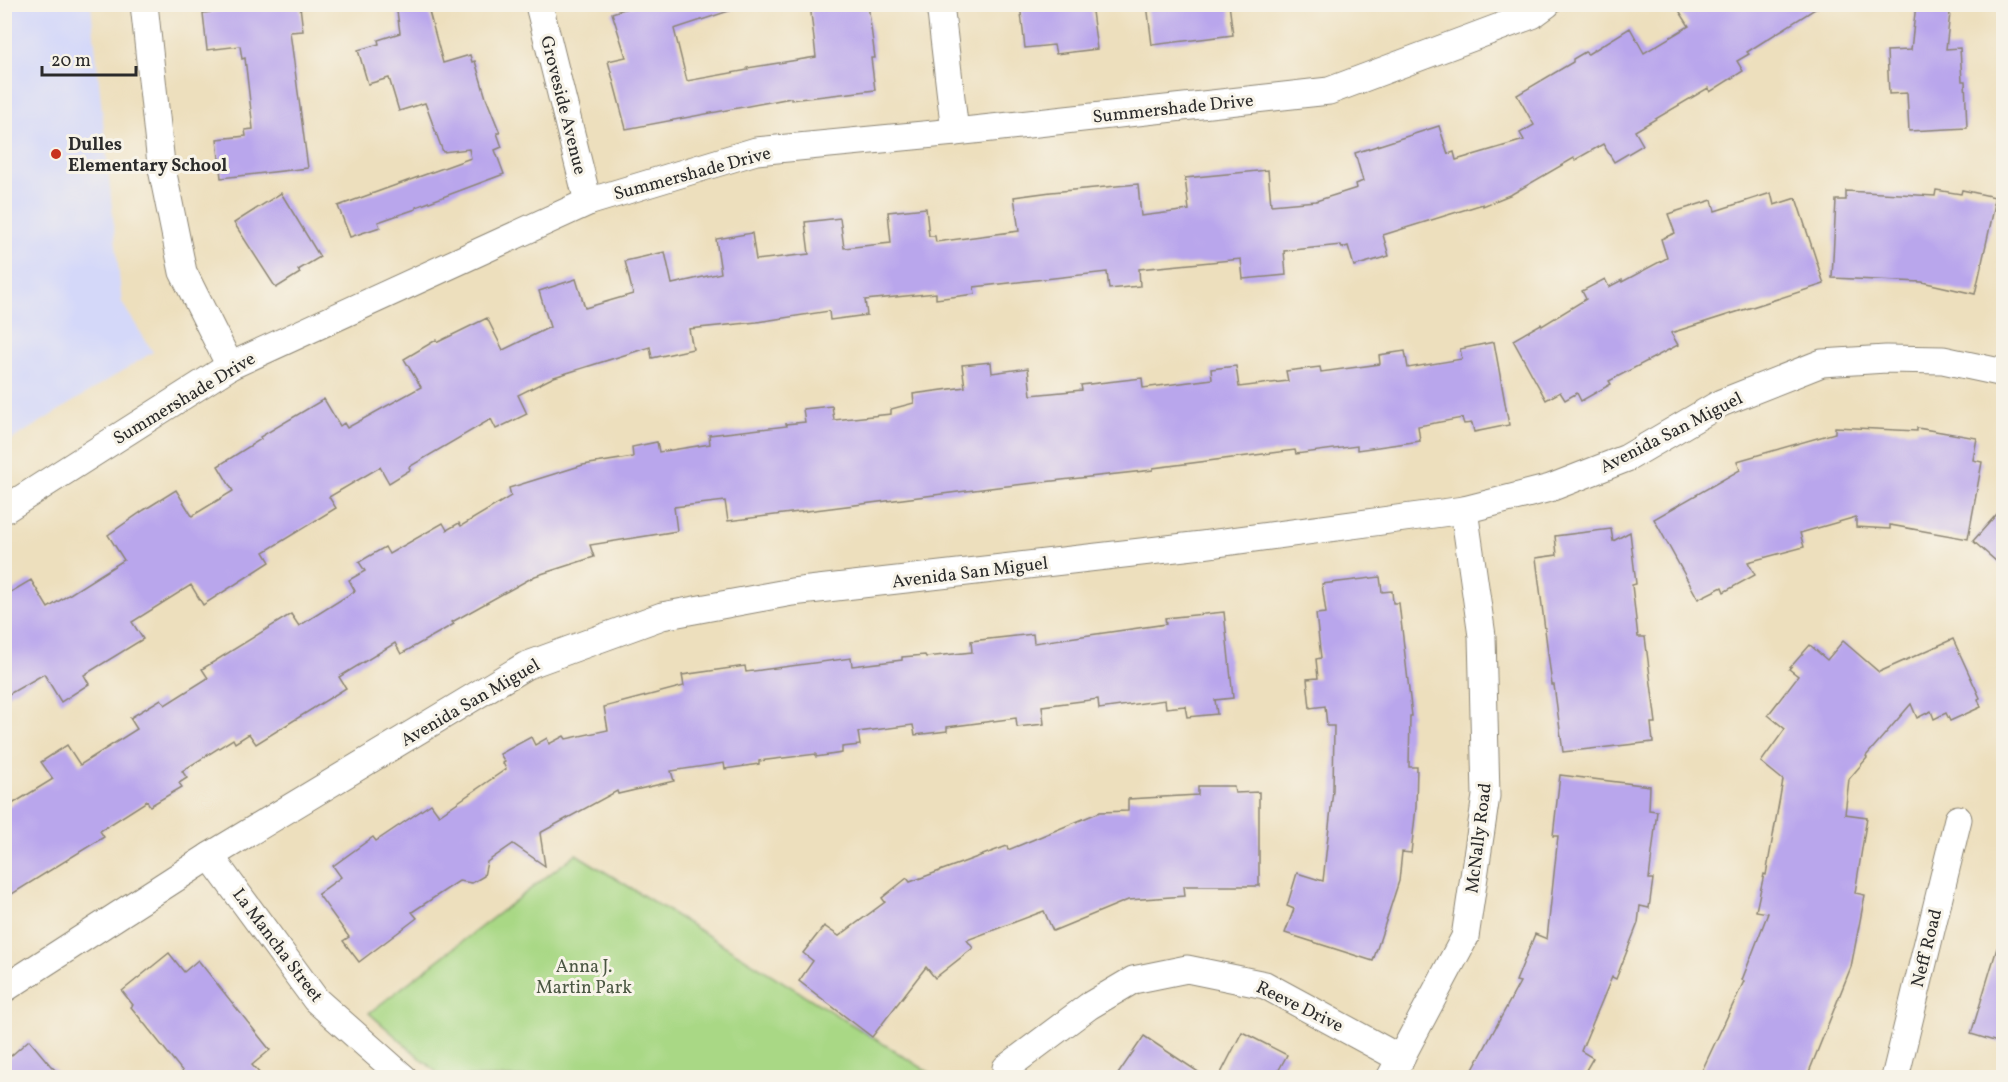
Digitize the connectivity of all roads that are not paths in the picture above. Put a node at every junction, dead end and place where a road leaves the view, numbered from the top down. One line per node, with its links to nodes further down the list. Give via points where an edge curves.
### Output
1 (144, 4): 7 (street, via 160,164 183,272)
2 (940, 4): 5 (street)
3 (1547, 4): 5 (street, Summershade Drive, via 1532,15 1329,91)
4 (540, 9): 6 (street, Groveside Avenue)
5 (955, 132): 6 (street, Summershade Drive, via 756,151)
6 (588, 202): 7 (street, Summershade Drive)
7 (230, 366): 9 (street, Summershade Drive)
8 (2004, 373): 10 (street, Avenida San Miguel, via 1943,360 1822,363 1721,403 1627,458 1550,488)
9 (4, 510)
10 (1464, 510): 12 (street, Avenida San Miguel, via 1202,545 792,592 662,616 525,666); 15 (street, McNally Road, via 1482,636 1486,796 1465,937)
11 (1958, 819): 17 (street, Neff Road)
12 (210, 856): 13 (street, Avenida San Miguel); 16 (street, La Mancha Street, via 316,999)
13 (4, 989)
14 (1006, 1068): 15 (street, Reeve Drive, via 1089,1006 1133,980 1187,969 1265,985)
15 (1396, 1068)
16 (404, 1077)
17 (1895, 1077)

